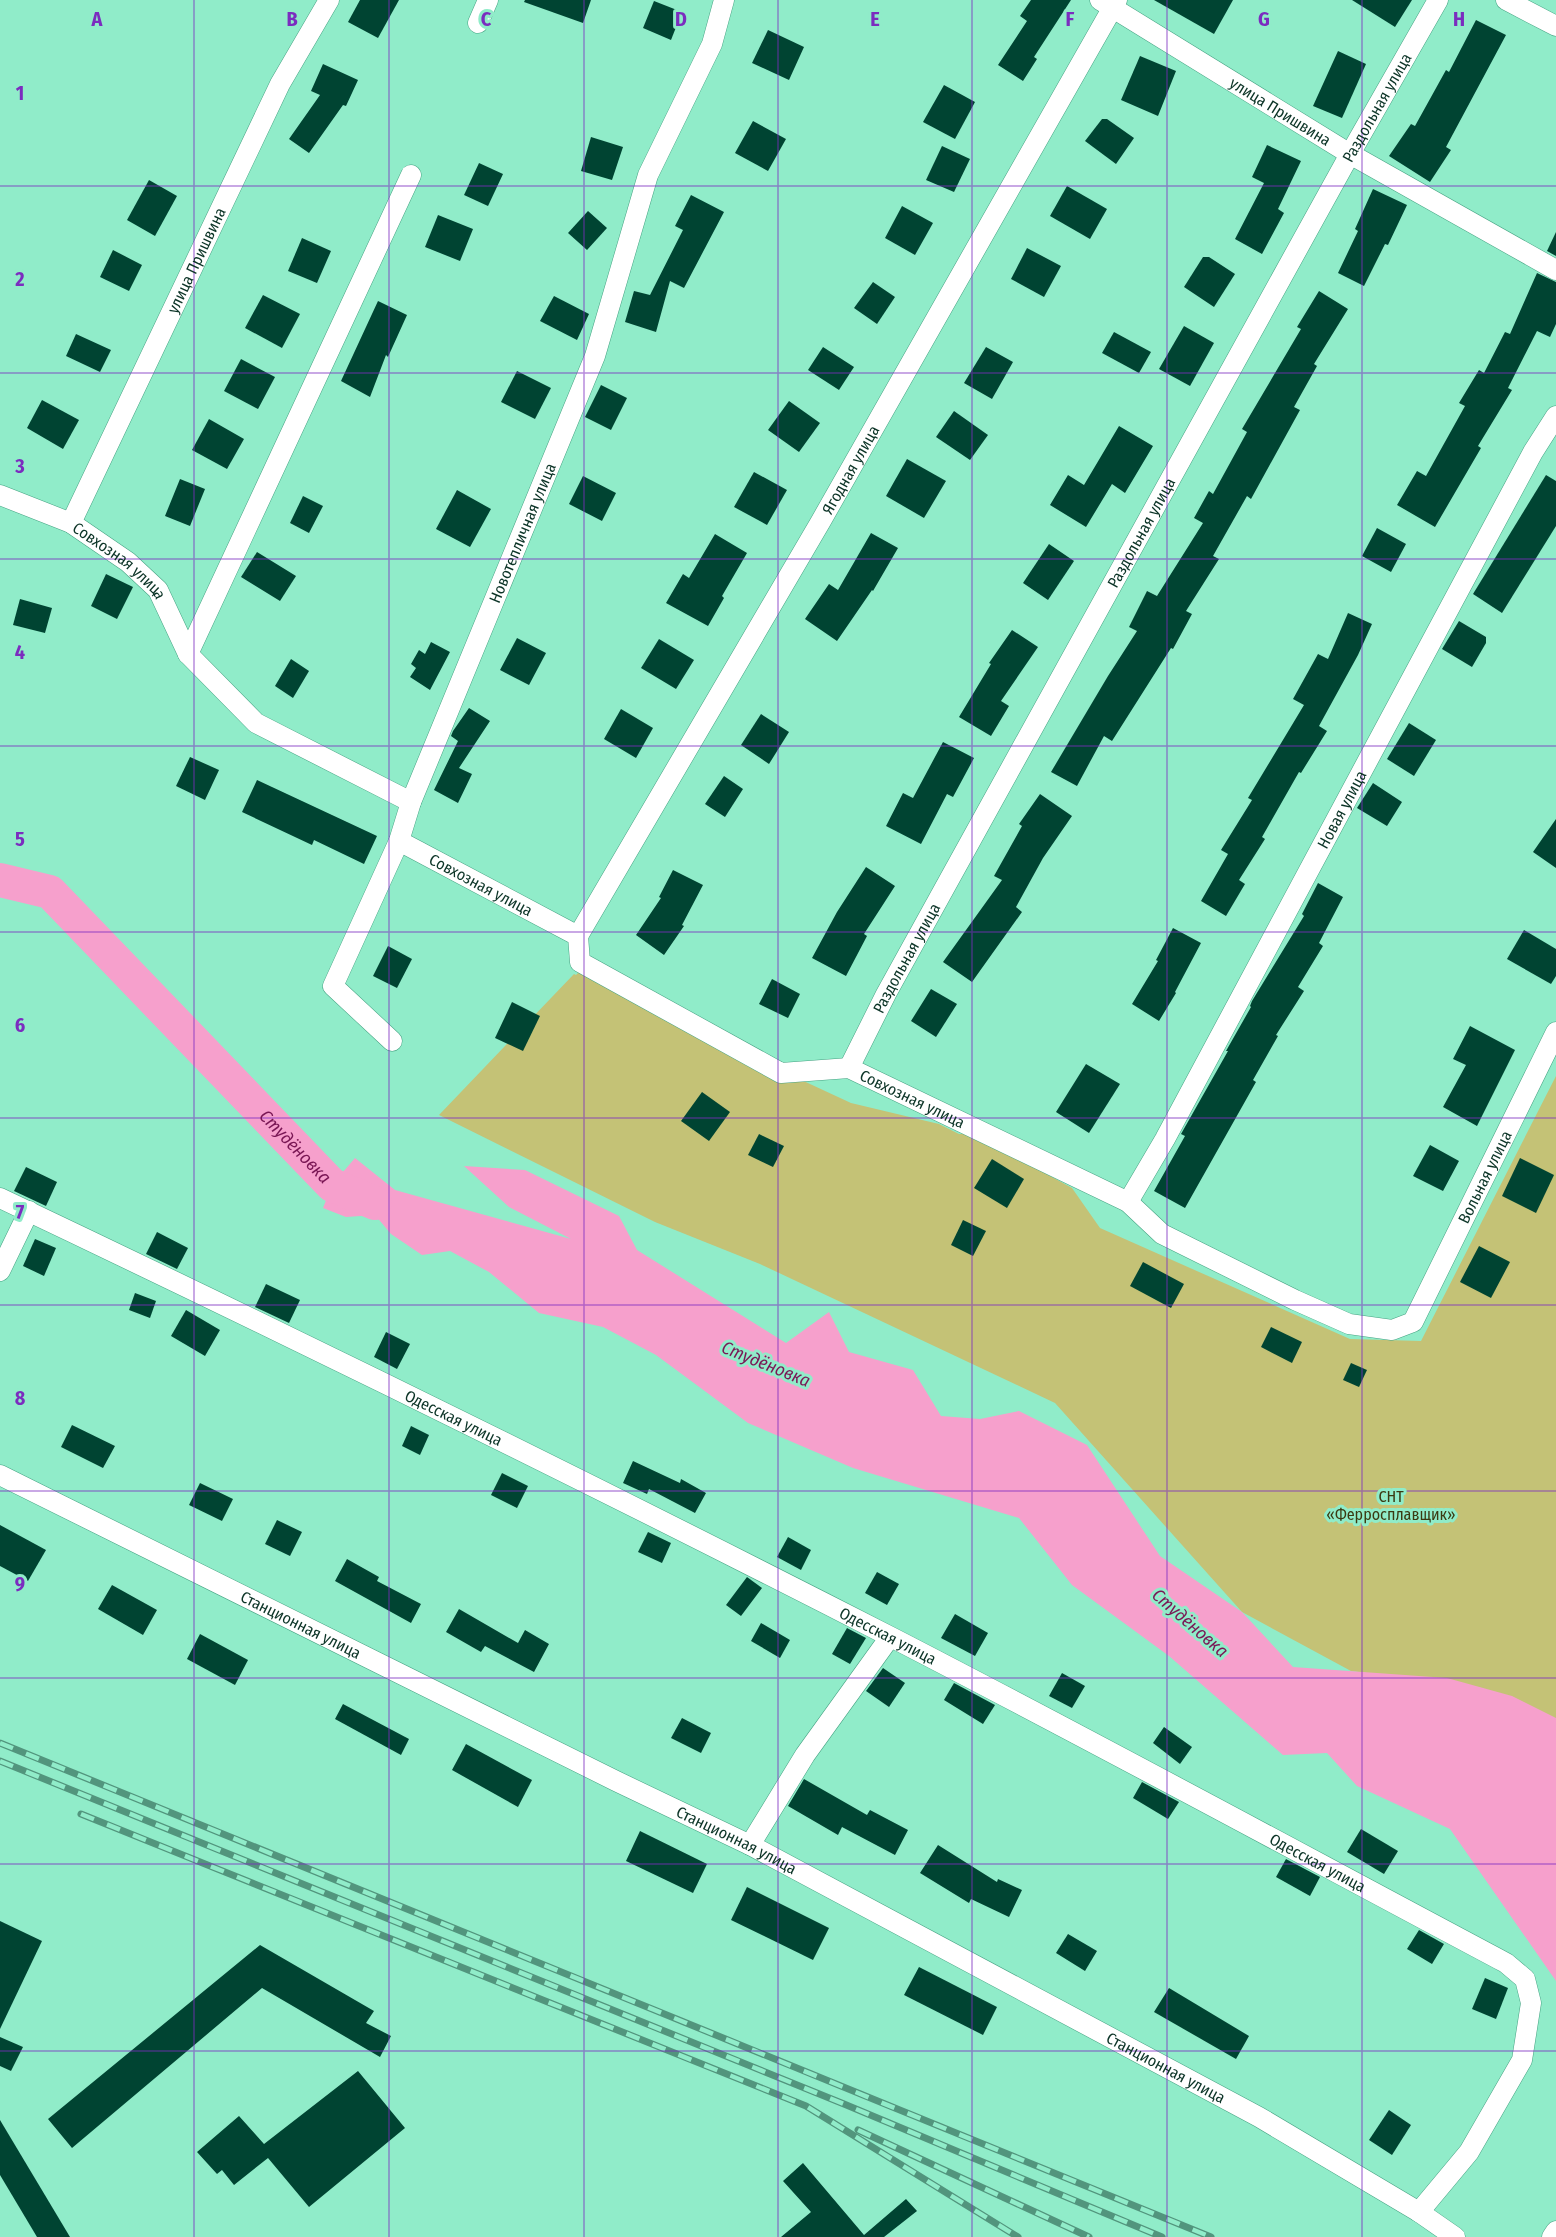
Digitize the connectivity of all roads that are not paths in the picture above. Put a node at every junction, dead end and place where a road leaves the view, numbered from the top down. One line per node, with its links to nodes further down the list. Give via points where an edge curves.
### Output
1 (329, 0): 14 (street, улица Пришвина, via 280,84)
2 (488, 0): 7 (street)
3 (724, 0): 16 (street, Новотепличная улица, via 712,44 648,175 595,356)
4 (1438, 0): 9 (street, Раздольная улица)
5 (1506, 0): 8 (street)
6 (1110, 3): 9 (street, улица Пришвина); 18 (street, Ягодная улица, via 821,521)
7 (478, 23)
8 (1556, 26)
9 (1350, 154): 11 (street, улица Пришвина); 21 (street, Раздольная улица, via 897,974)
10 (411, 175): 15 (street)
11 (1556, 270)
12 (1556, 416): 23 (street, Новая улица)
13 (0, 495): 14 (street, Совхозная улица)
14 (71, 523): 15 (street, Совхозная улица, via 128,562 158,590)
15 (188, 654): 16 (street, Совхозная улица, via 256,723)
16 (411, 802): 17 (street, Новотепличная улица)
17 (399, 841): 18 (street, Совхозная улица); 20 (street, Новотепличная улица, via 333,986)
18 (578, 936): 21 (street, Совхозная улица, via 580,962 781,1073)
19 (1556, 1032): 26 (street, Вольная улица)
20 (392, 1041)
21 (849, 1068): 23 (street, Совхозная улица)
22 (0, 1198): 24 (street, Одесская улица)
23 (1128, 1202): 26 (street, Совхозная улица, via 1162,1234 1349,1324 1392,1330)
24 (29, 1211): 25 (street); 28 (street, Одесская улица, via 298,1340)
25 (0, 1271)
26 (1413, 1322)
27 (0, 1475): 29 (street, Станционная улица)
28 (890, 1637): 29 (street, via 805,1755); 30 (street, Одесская улица, via 1506,1963 1525,1979 1531,2002 1522,2060 1469,2152)
29 (750, 1845): 30 (street, Станционная улица, via 1189,2078)
30 (1419, 2212): 32 (street, Станционная улица)
31 (1556, 2231): 33 (street)
32 (1455, 2237)
33 (1552, 2237)

